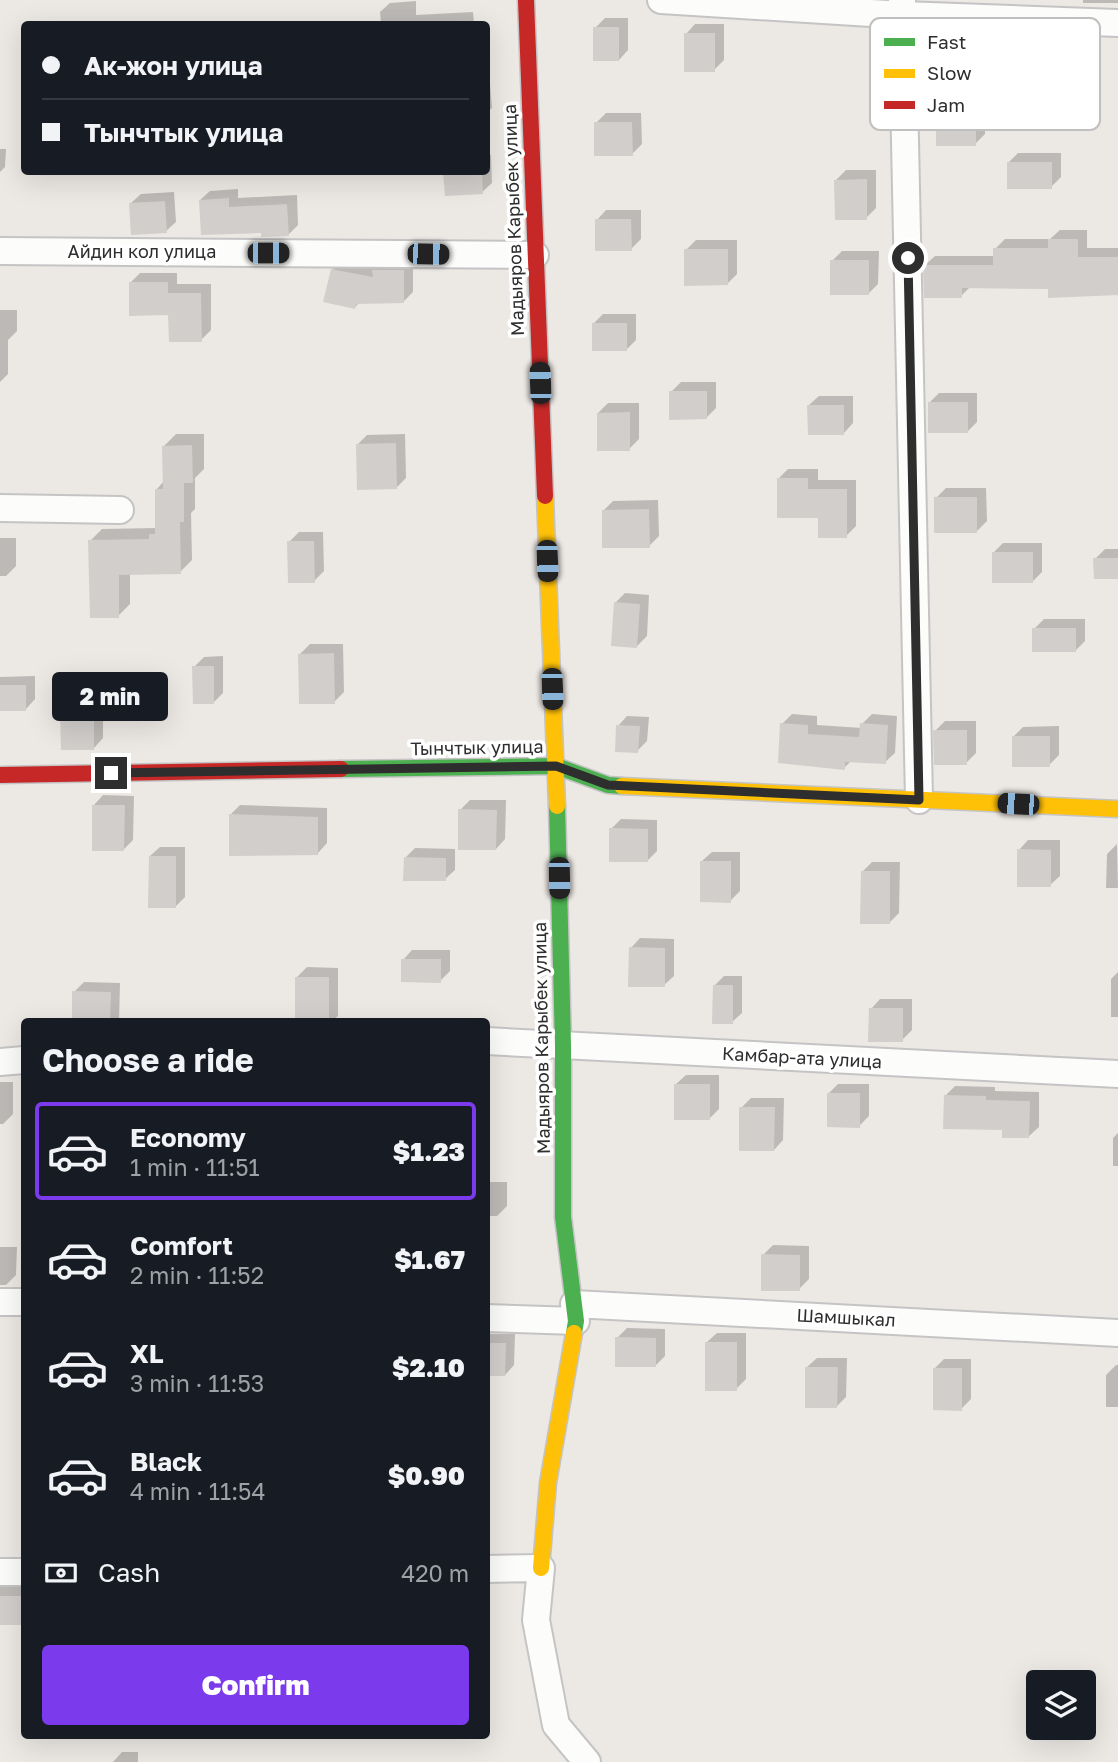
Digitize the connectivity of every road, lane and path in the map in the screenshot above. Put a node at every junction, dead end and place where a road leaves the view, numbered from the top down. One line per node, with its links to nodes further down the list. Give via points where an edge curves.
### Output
1 (526, 0): 9 (street, Мадыяров Карыбек улица)
2 (661, 0): 3 (street)
3 (902, 8): 4 (street)
4 (1046, 18)
5 (1100, 22): 6 (street)
6 (1118, 23)
7 (905, 130): 14 (street)
8 (0, 251): 9 (street, Айдин кол улица)
9 (535, 255): 12 (street, Мадыяров Карыбек улица)
10 (0, 508): 11 (street)
11 (120, 510)
12 (556, 766): 13 (street, Тынчтык улица); 14 (street, Тынчтык улица, via 608,785); 17 (street, Мадыяров Карыбек улица)
13 (0, 775)
14 (919, 800): 15 (street, Тынчтык улица)
15 (1118, 809)
16 (490, 1041): 17 (street, Камбар-ата улица)
17 (563, 1045): 20 (street, Камбар-ата улица); 23 (street, Мадыяров Карыбек улица, via 563,1217)
18 (21, 1060): 19 (street)
19 (0, 1062)
20 (1118, 1074)
21 (0, 1302): 22 (street)
22 (21, 1303)
23 (575, 1312): 24 (street, Шамшыкал); 25 (street, Шамшыкал); 27 (street, Мадыяров Карыбек улица, via 548,1483)
24 (490, 1318)
25 (1118, 1333)
26 (490, 1569): 27 (street)
27 (541, 1569): 30 (street, via 536,1620 556,1726)
28 (0, 1572): 29 (street)
29 (21, 1572)
30 (587, 1762)

